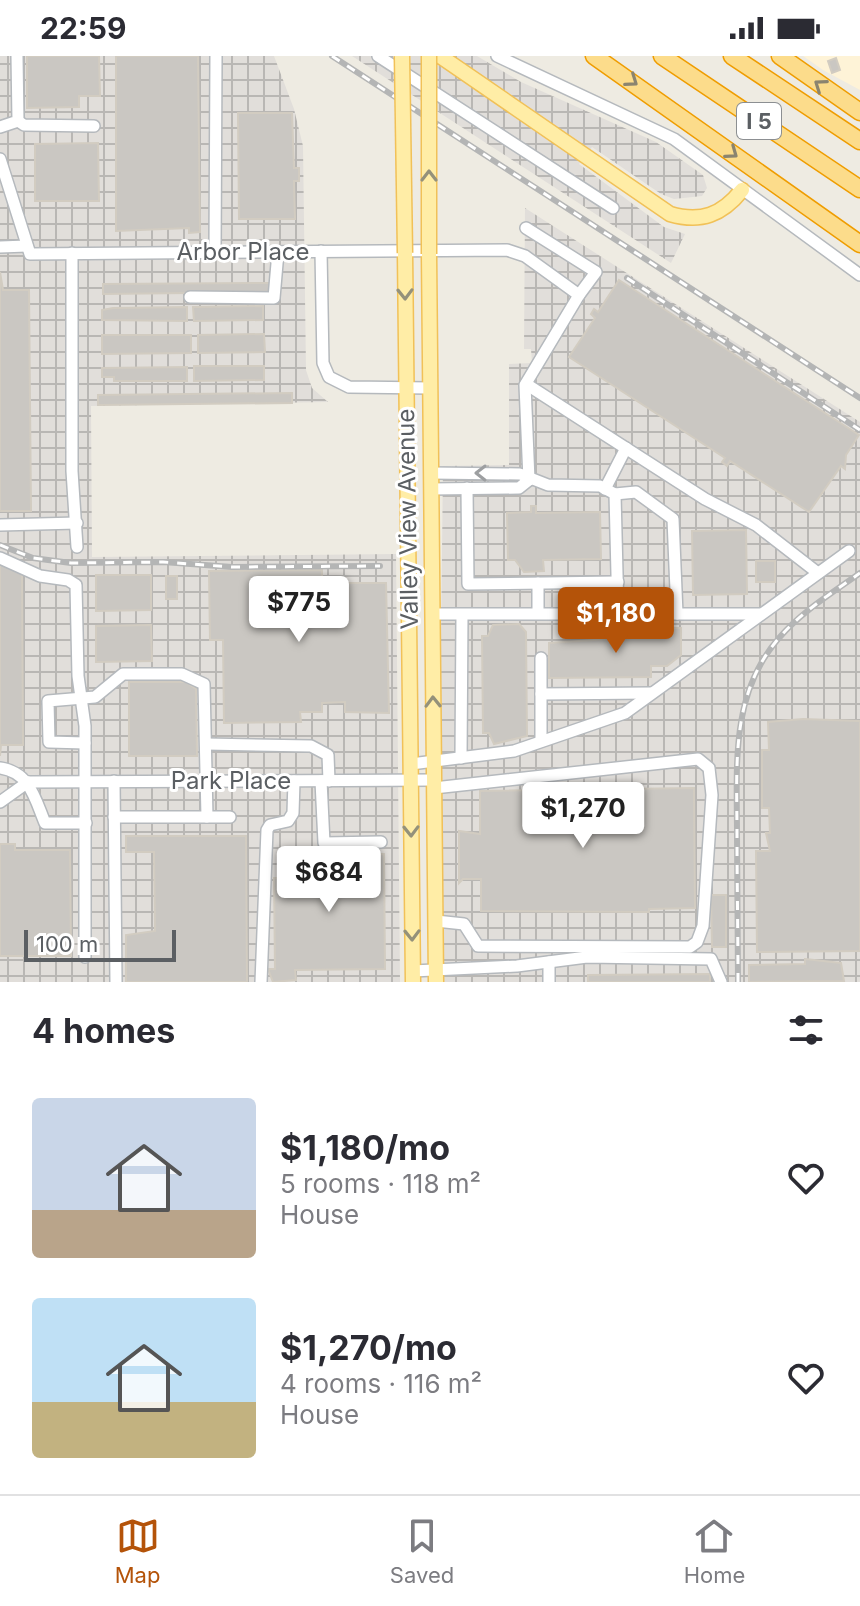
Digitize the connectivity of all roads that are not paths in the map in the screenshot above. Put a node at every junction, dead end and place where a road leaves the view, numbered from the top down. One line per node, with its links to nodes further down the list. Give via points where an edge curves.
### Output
1 (17, 56): 13 (street)
2 (216, 56): 27 (street)
3 (378, 56): 21 (street)
4 (402, 56): 34 (main road, Valley View Avenue, one-way to 34, bridge)
5 (429, 56): 35 (main road, Valley View Avenue, one-way to 5, bridge)
6 (440, 56): 20 (main road, via 657,208 686,219 716,214)
7 (497, 56): 20 (street, via 674,139)
8 (594, 56): 23 (highway, one-way to 23)
9 (662, 56): 19 (highway, I 5)
10 (732, 56): 16 (highway, I 5)
11 (780, 56): 12 (highway, one-way to 11)
12 (860, 112)
13 (18, 121): 14 (street); 15 (street)
14 (94, 126)
15 (0, 127)
16 (860, 141)
17 (0, 159): 18 (street)
18 (3, 182): 25 (street)
19 (860, 189)
20 (742, 190): 30 (street)
21 (613, 208)
22 (526, 228): 31 (street, via 596,272)
23 (860, 244)
24 (0, 247): 25 (street, Arbor Place)
25 (29, 250): 29 (street, Arbor Place)
26 (321, 251): 28 (street, Arbor Place); 31 (street, via 518,252); 34 (street, Arbor Place, via 326,373 345,387)
27 (215, 252): 28 (street, Arbor Place); 29 (street, Arbor Place)
28 (278, 252): 32 (street, via 274,298)
29 (72, 253): 42 (street, via 72,471)
30 (860, 275)
31 (579, 295): 33 (street)
32 (190, 297)
33 (526, 384): 36 (street); 38 (street)
34 (406, 388): 35 (street, Arbor Place); 65 (main road, Valley View Avenue)
35 (430, 388): 37 (main road, Valley View Avenue)
36 (626, 448): 41 (street); 47 (street, via 756,525)
37 (431, 473): 38 (street, one-way to 37, via 520,474); 40 (main road, Valley View Avenue)
38 (529, 480): 39 (street, via 519,488); 41 (street)
39 (467, 488): 40 (street); 49 (street, via 468,584)
40 (431, 489): 51 (main road, Valley View Avenue)
41 (610, 492): 48 (street); 53 (street, via 636,492 673,519)
42 (77, 523): 43 (street); 44 (street)
43 (0, 525)
44 (77, 547)
45 (849, 551): 47 (street)
46 (0, 558): 59 (street, via 76,585)
47 (818, 573): 54 (street)
48 (618, 582): 49 (street); 52 (street)
49 (538, 583): 50 (street)
50 (538, 613): 52 (street); 55 (street)
51 (432, 614): 55 (street); 64 (main road, Valley View Avenue, one-way to 51)
52 (618, 614): 53 (street)
53 (677, 614): 54 (street)
54 (761, 614): 57 (street)
55 (462, 615): 63 (street)
56 (541, 658): 58 (street)
57 (652, 693): 58 (street); 60 (street, via 625,713)
58 (541, 694): 60 (street)
59 (83, 699): 61 (street); 61 (street, via 48,701 49,742); 62 (street, via 95,697 123,674 182,674 204,684)
60 (541, 741): 63 (street, via 514,751)
61 (85, 743): 68 (street)
62 (206, 744): 70 (street); 72 (street, via 311,746 328,755)
63 (461, 758): 64 (street)
64 (434, 763): 65 (street); 74 (main road, Valley View Avenue)
65 (411, 764): 67 (main road, Valley View Avenue)
66 (0, 768): 73 (street, via 11,769)
67 (411, 780): 72 (street, Park Place); 74 (street, Park Place); 85 (main road, Valley View Avenue, one-way to 85)
68 (86, 781): 69 (street, Park Place); 73 (street, Park Place); 79 (street)
69 (114, 781): 70 (street, Park Place); 76 (street)
70 (207, 781): 71 (street, Park Place); 77 (street)
71 (294, 781): 72 (street, Park Place); 88 (street, via 293,813 267,830)
72 (325, 781): 80 (street, via 324,843)
73 (28, 782): 75 (street); 79 (street, via 45,823)
74 (434, 784): 81 (main road, Valley View Avenue); 81 (street, Park Place, via 698,759 709,768 712,795 703,926 690,947 478,946 464,924)
75 (0, 802)
76 (114, 817): 77 (street); 87 (street)
77 (207, 817): 78 (street)
78 (230, 817)
79 (86, 823): 82 (street)
80 (381, 842)
81 (436, 921): 86 (main road, Valley View Avenue)
82 (85, 957)
83 (549, 962): 84 (street); 89 (street); 90 (street, via 587,957 711,959)
84 (466, 976): 86 (street)
85 (413, 977): 86 (street)
86 (436, 977)
87 (116, 982)
88 (261, 982)
89 (549, 982)
90 (721, 982)

